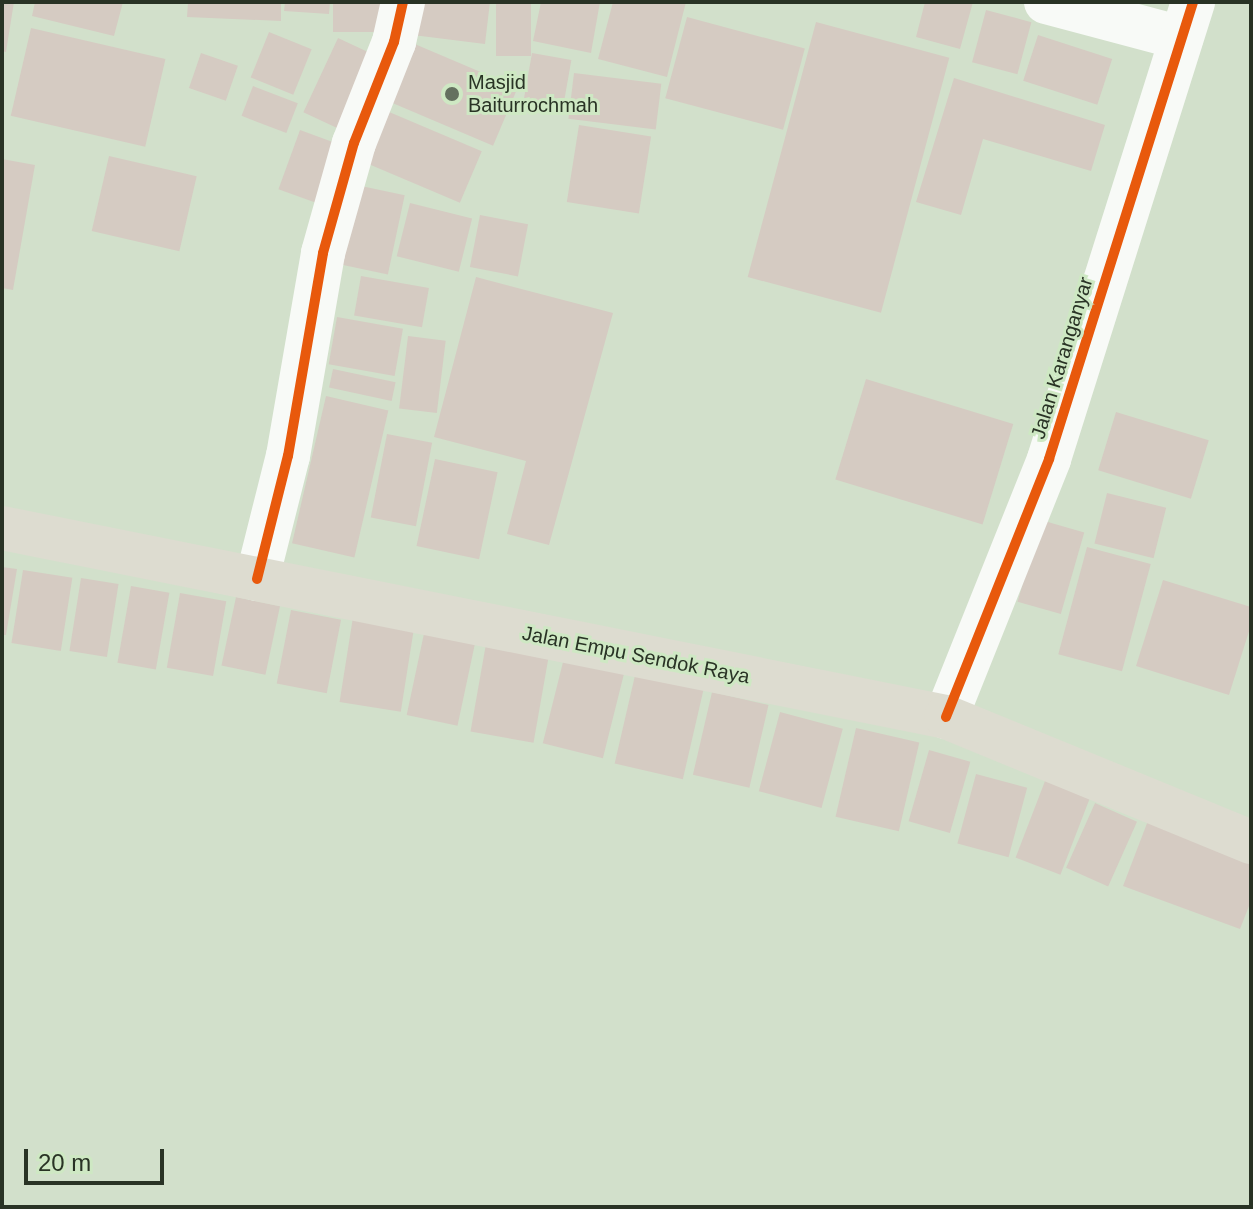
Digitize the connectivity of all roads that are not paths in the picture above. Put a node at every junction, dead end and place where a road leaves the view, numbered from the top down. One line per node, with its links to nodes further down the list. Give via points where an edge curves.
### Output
1 (403, 2): 5 (street, via 394,42 354,143 317,279 288,456)
2 (1046, 2): 3 (street, Jalan Karanganyar)
3 (1187, 20): 6 (street, Jalan Karanganyar, via 1049,459)
4 (2, 528): 5 (main road, Jalan Empu Sendok Raya)
5 (257, 579): 6 (main road, Jalan Empu Sendok Raya)
6 (946, 717): 7 (main road, Jalan Empu Sendok Raya)
7 (1251, 842)

